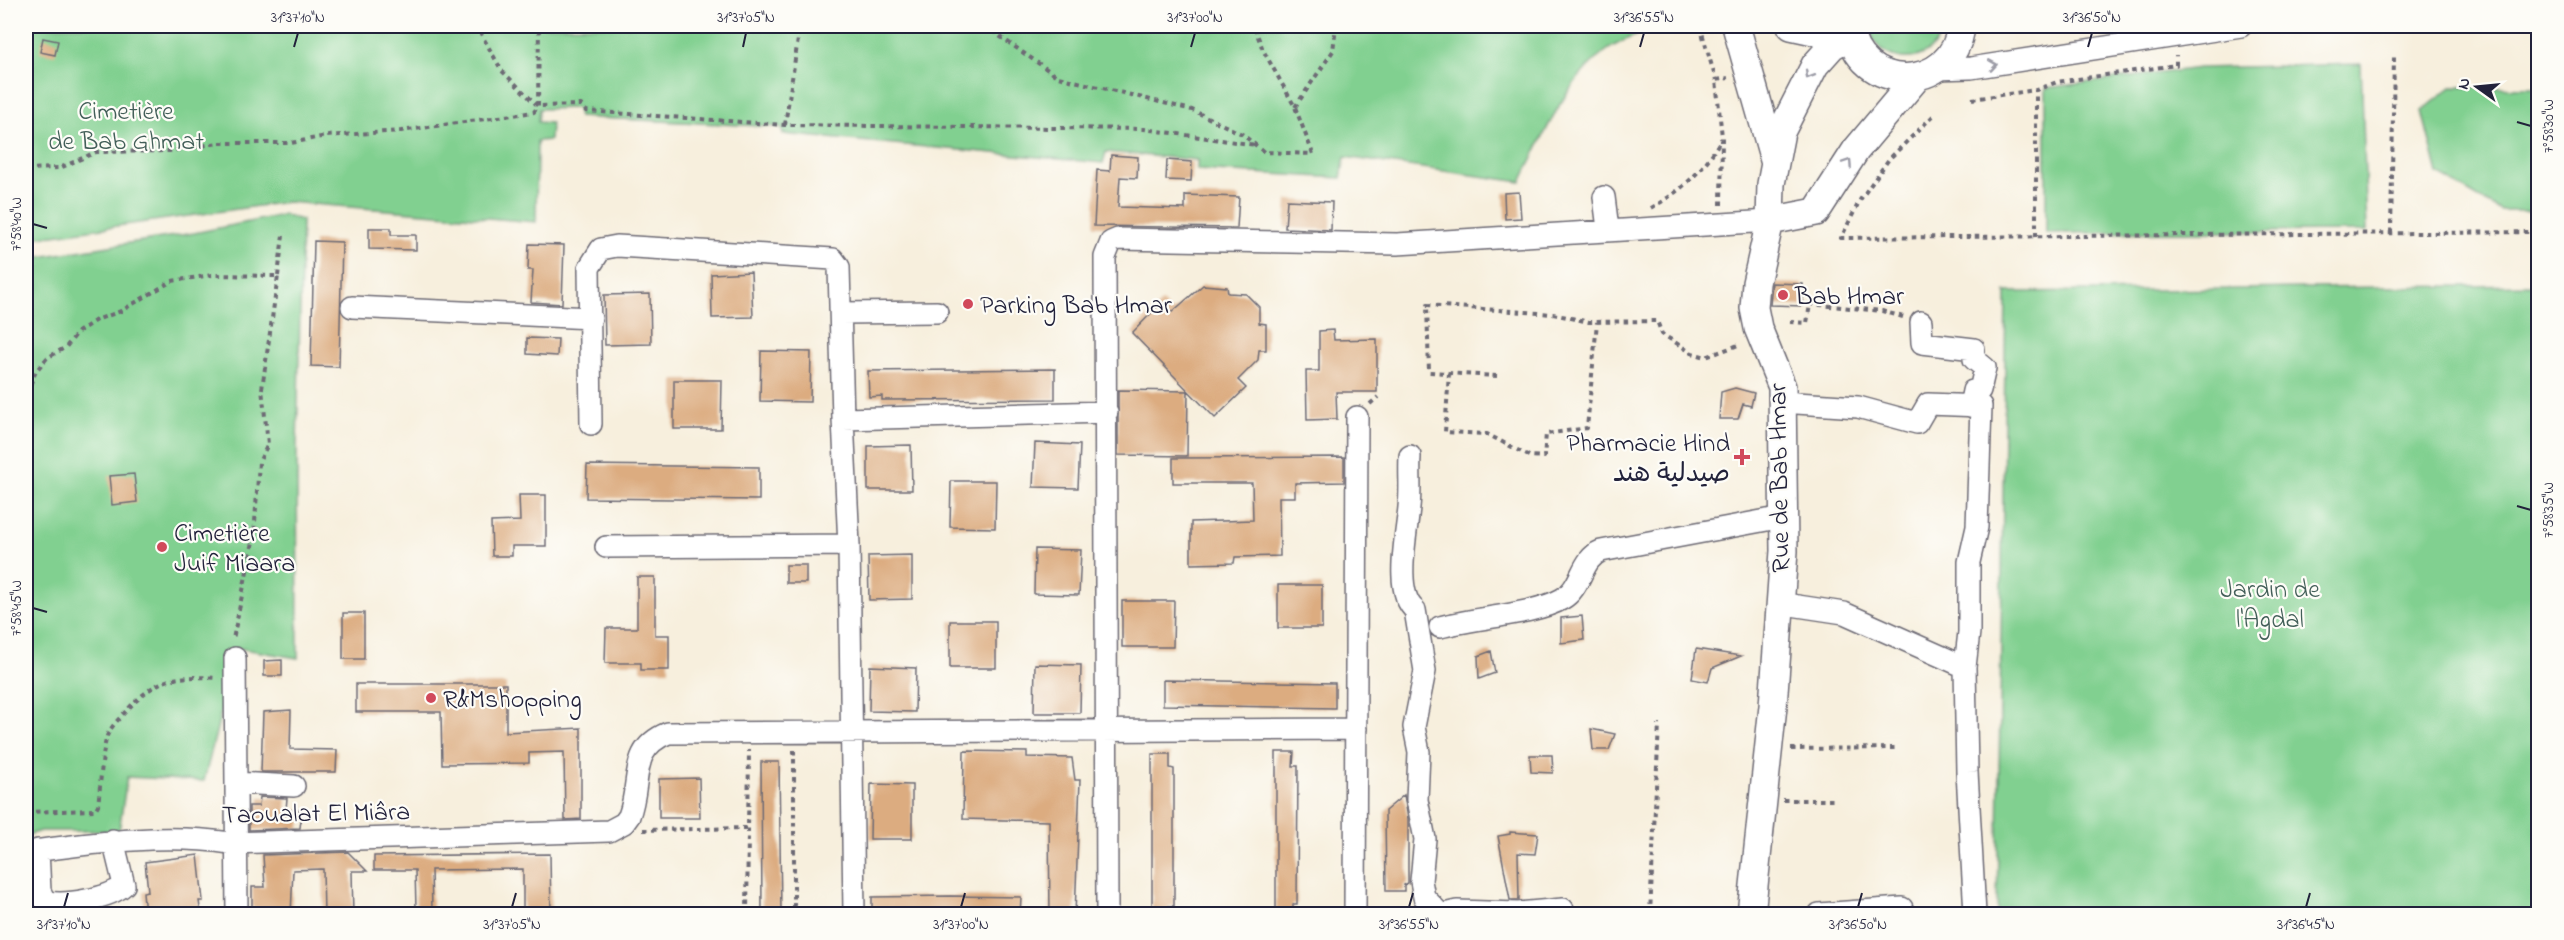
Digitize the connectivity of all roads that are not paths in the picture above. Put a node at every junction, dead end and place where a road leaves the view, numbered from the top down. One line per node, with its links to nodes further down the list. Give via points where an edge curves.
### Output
1 (1736, 26): 7 (main road)
2 (1791, 26): 5 (main road, via 1817,33)
3 (1961, 26): 6 (main road, via 1952,52)
4 (2241, 26): 6 (street, one-way to 4)
5 (1849, 30): 6 (main road, via 1859,55 1879,71 1901,78); 7 (main road, Rue de Bab Hmar, one-way to 7, via 1823,54 1806,79 1781,132)
6 (1927, 73): 9 (main road, one-way to 6, via 1816,212 1856,150)
7 (1774, 161): 9 (main road, Rue de Bab Hmar)
8 (1604, 197): 10 (street)
9 (1770, 220): 10 (street); 16 (main road, Rue de Bab Hmar, via 1754,308 1782,387)
10 (1608, 229): 18 (street, via 1397,244 1118,239 1111,242 1105,257)
11 (351, 307): 14 (street)
12 (937, 312): 13 (street)
13 (841, 313): 14 (street, via 839,267 833,259 617,246 601,249 589,268); 20 (street)
14 (591, 318): 21 (street)
15 (1921, 322): 17 (street, via 1922,343 1974,349 1974,359 1984,368 1980,390 1973,391)
16 (1781, 402): 17 (street, via 1875,409 1917,423 1928,404); 23 (main road, Rue de Bab Hmar)
17 (1971, 406): 29 (street, via 1981,406 1977,527 1969,562)
18 (1107, 412): 20 (street); 32 (street)
19 (1357, 417): 30 (street)
20 (843, 419): 24 (street)
21 (591, 424)
22 (1410, 456): 44 (street, via 1403,557 1405,592 1415,610 1425,671 1414,727 1419,752 1417,800 1425,839 1421,880 1424,897)
23 (1783, 517): 26 (main road, Rue de Bab Hmar); 27 (street, via 1601,551 1593,554 1573,591 1556,602)
24 (849, 544): 25 (street); 31 (street)
25 (606, 547)
26 (1778, 603): 29 (street, via 1844,613); 45 (main road, Rue de Bab Hmar, via 1769,749)
27 (1440, 627)
28 (234, 651): 33 (street)
29 (1965, 667): 47 (street)
30 (1356, 729): 32 (street); 43 (street)
31 (851, 730): 32 (street); 36 (street, Taoualat El Miâra, via 668,734 652,740 644,749 629,816 609,831); 41 (street)
32 (1107, 730): 42 (street)
33 (236, 783): 34 (street); 36 (street)
34 (294, 786)
35 (113, 840): 36 (street, Taoualat El Miâra, via 199,839); 37 (street, Taoualat El Miâra); 37 (street, via 124,885 115,894 55,904 45,901 40,891)
36 (236, 843): 40 (street)
37 (32, 851)
38 (1902, 908): 46 (street)
39 (1563, 909): 44 (street, via 1518,913 1457,911)
40 (237, 915)
41 (854, 915)
42 (1107, 915)
43 (1355, 915)
44 (1442, 915)
45 (1751, 915)
46 (1819, 915)
47 (1976, 915)

